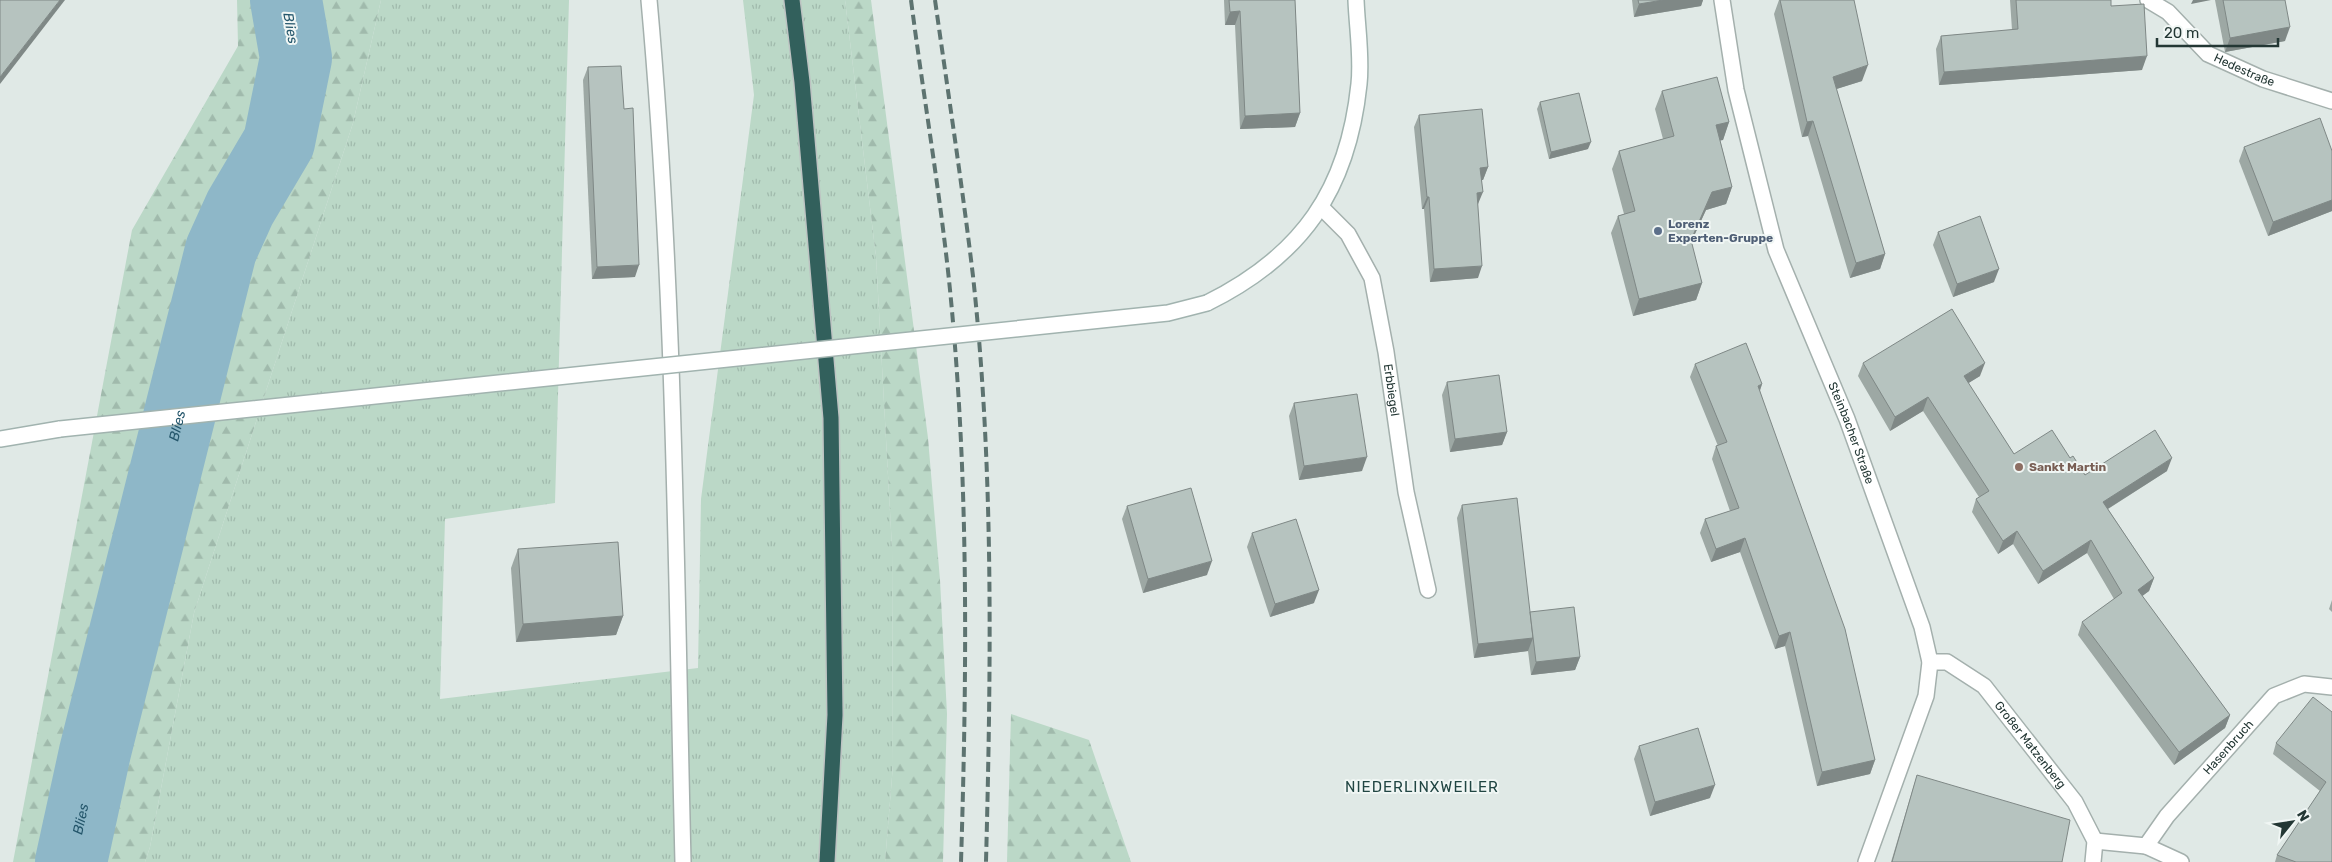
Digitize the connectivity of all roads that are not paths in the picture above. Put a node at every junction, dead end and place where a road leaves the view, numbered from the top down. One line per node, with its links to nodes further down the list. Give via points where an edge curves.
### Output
1 (649, 0): 14 (street, via 660,122 677,555)
2 (792, 0): 15 (highway, via 831,418 835,715)
3 (1356, 0): 7 (street, via 1359,83 1346,156)
4 (1722, 0): 10 (street, Steinbacher Straße, via 1736,90 1776,250 1847,419 1922,627)
5 (2148, 0): 6 (street, Hedestraße, via 2168,12 2208,54 2263,79)
6 (2332, 101)
7 (1321, 207): 8 (street, bridge, via 1299,237 1276,260 1240,287 1207,303 1168,313 60,429); 9 (street, Erbbiegel, via 1348,234 1372,278 1406,492)
8 (0, 439)
9 (1428, 590)
10 (1930, 662): 12 (street, Großer Matzenberg, via 1947,662 1984,686 2075,802); 16 (street, Steinbacher Straße, via 1926,696)
11 (2332, 687): 13 (street, Hasenbruch, via 2304,684 2274,696 2167,816)
12 (2095, 841): 13 (street); 17 (street)
13 (2146, 846): 18 (street)
14 (683, 862)
15 (827, 862)
16 (1866, 862)
17 (2093, 862)
18 (2181, 862)

